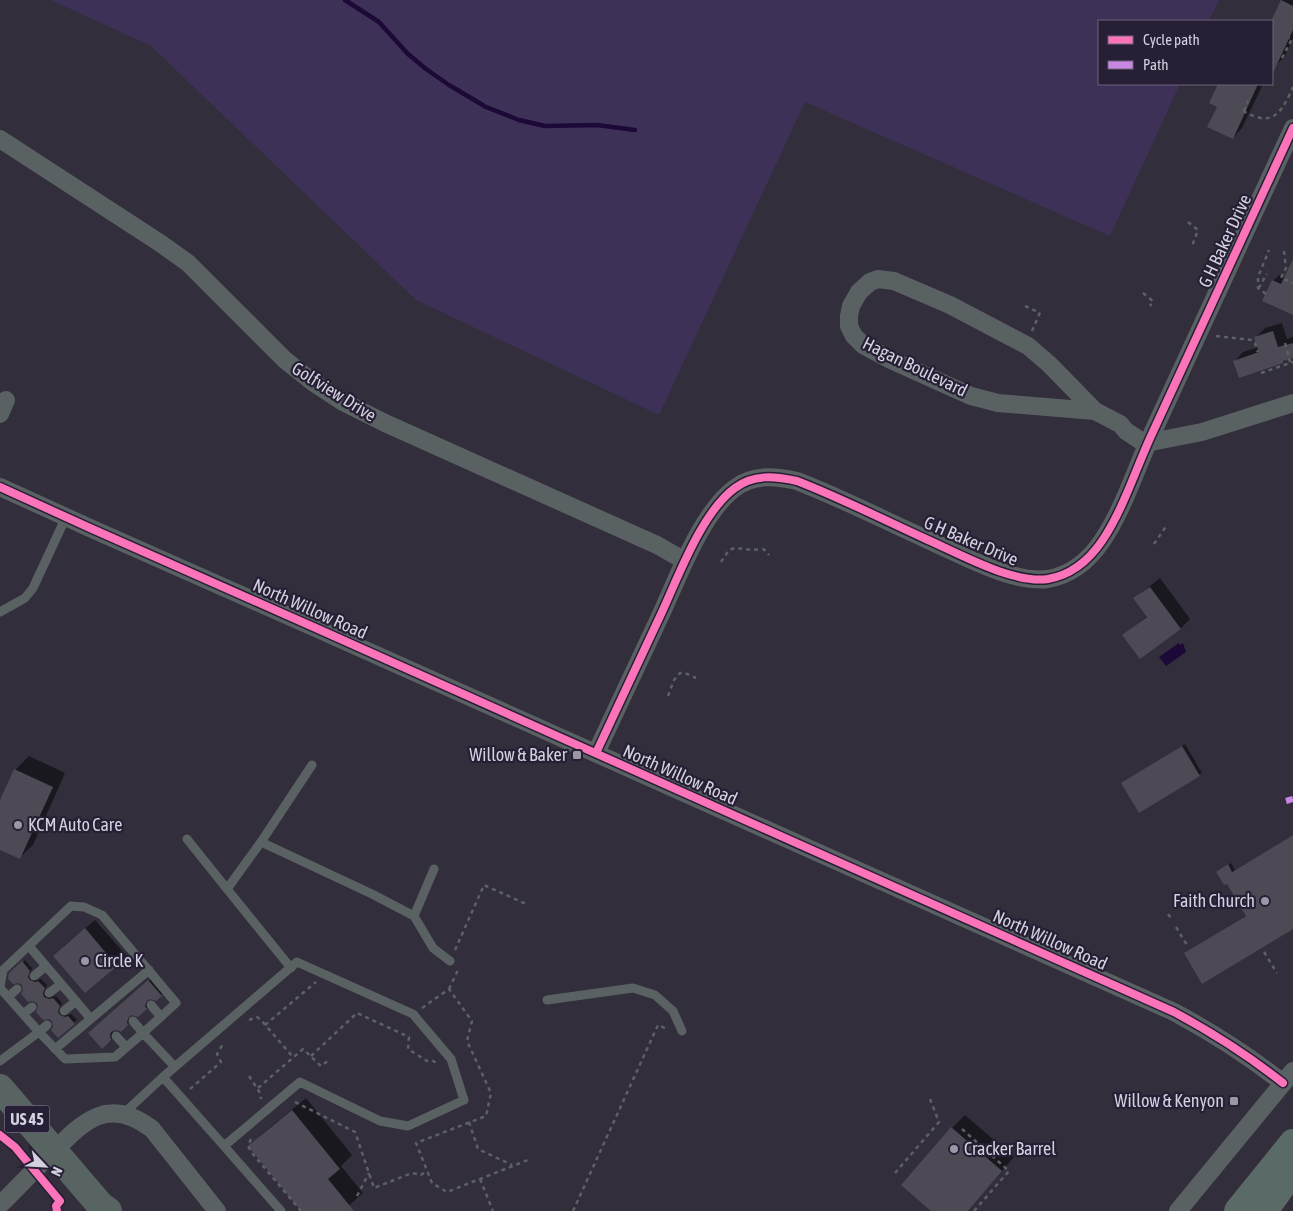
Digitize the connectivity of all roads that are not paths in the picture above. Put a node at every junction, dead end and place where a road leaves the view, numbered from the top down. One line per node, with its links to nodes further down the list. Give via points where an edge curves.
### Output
1 (1293, 128): 5 (street, G H Baker Drive)
2 (0, 139): 8 (street, Golfview Drive, via 188,263 285,360 343,402 657,545)
3 (1293, 403): 5 (street, via 1202,432)
4 (1095, 411): 4 (street, Hagan Boulevard, via 1049,364 1024,344 950,305 894,281 878,279 859,292 851,306 849,326 863,345 971,396 998,404); 5 (street, Hagan Boulevard, via 1120,424)
5 (1147, 445): 8 (street, G H Baker Drive, via 1102,541 1088,559 1063,575 1047,579 1013,576 805,484 766,476 735,487 722,499)
6 (0, 487): 7 (street, North Willow Road)
7 (66, 517): 9 (lane, via 33,588 25,598); 10 (street, North Willow Road)
8 (685, 561): 10 (street, G H Baker Drive)
9 (0, 612)
10 (596, 754): 47 (street, North Willow Road, via 1174,1012 1256,1062)
11 (312, 765): 13 (lane)
12 (187, 840): 15 (lane)
13 (261, 842): 15 (lane); 16 (lane)
14 (434, 869): 16 (lane)
15 (227, 889): 20 (lane)
16 (414, 916): 18 (lane, via 433,948)
17 (29, 946): 19 (lane); 21 (lane, via 71,906 84,907 102,915); 24 (lane, via 3,970)
18 (450, 961)
19 (46, 966): 22 (lane); 23 (lane)
20 (291, 968): 45 (lane); 51 (lane, via 297,962 413,1014 451,1059 464,1100 408,1126 380,1121 300,1082)
21 (149, 970): 34 (lane); 35 (lane, via 176,1003)
22 (34, 976)
23 (61, 984): 26 (lane); 29 (lane)
24 (0, 987): 27 (lane)
25 (17, 990): 27 (lane)
26 (49, 994)
27 (8, 997): 33 (lane)
28 (547, 1000): 38 (lane, via 633,988 655,995 673,1011)
29 (76, 1001): 32 (lane); 34 (lane)
30 (151, 1005): 35 (lane)
31 (32, 1007): 33 (lane)
32 (64, 1011)
33 (23, 1014): 39 (lane)
34 (97, 1017): 43 (lane)
35 (161, 1017): 40 (lane)
36 (133, 1021): 40 (lane)
37 (48, 1025): 39 (lane)
38 (677, 1031)
39 (39, 1032): 43 (lane); 44 (lane)
40 (143, 1033): 42 (lane); 45 (lane)
41 (116, 1036): 42 (lane)
42 (126, 1047): 43 (lane, via 115,1056 65,1059)
43 (55, 1050)
44 (0, 1061)
45 (175, 1067): 46 (lane)
46 (163, 1077): 49 (lane); 51 (lane)
47 (1288, 1077): 58 (street)
48 (0, 1088): 52 (main road, US 45)
49 (122, 1114): 52 (street, via 88,1119); 56 (street, via 152,1129)
50 (1293, 1143): 59 (highway)
51 (224, 1146): 57 (lane)
52 (54, 1150): 54 (street); 55 (main road, US 45)
53 (1293, 1170): 60 (highway)
54 (3, 1205)
55 (104, 1209)
56 (217, 1211)
57 (281, 1211)
58 (1178, 1211)
59 (1238, 1211)
60 (1264, 1211)

